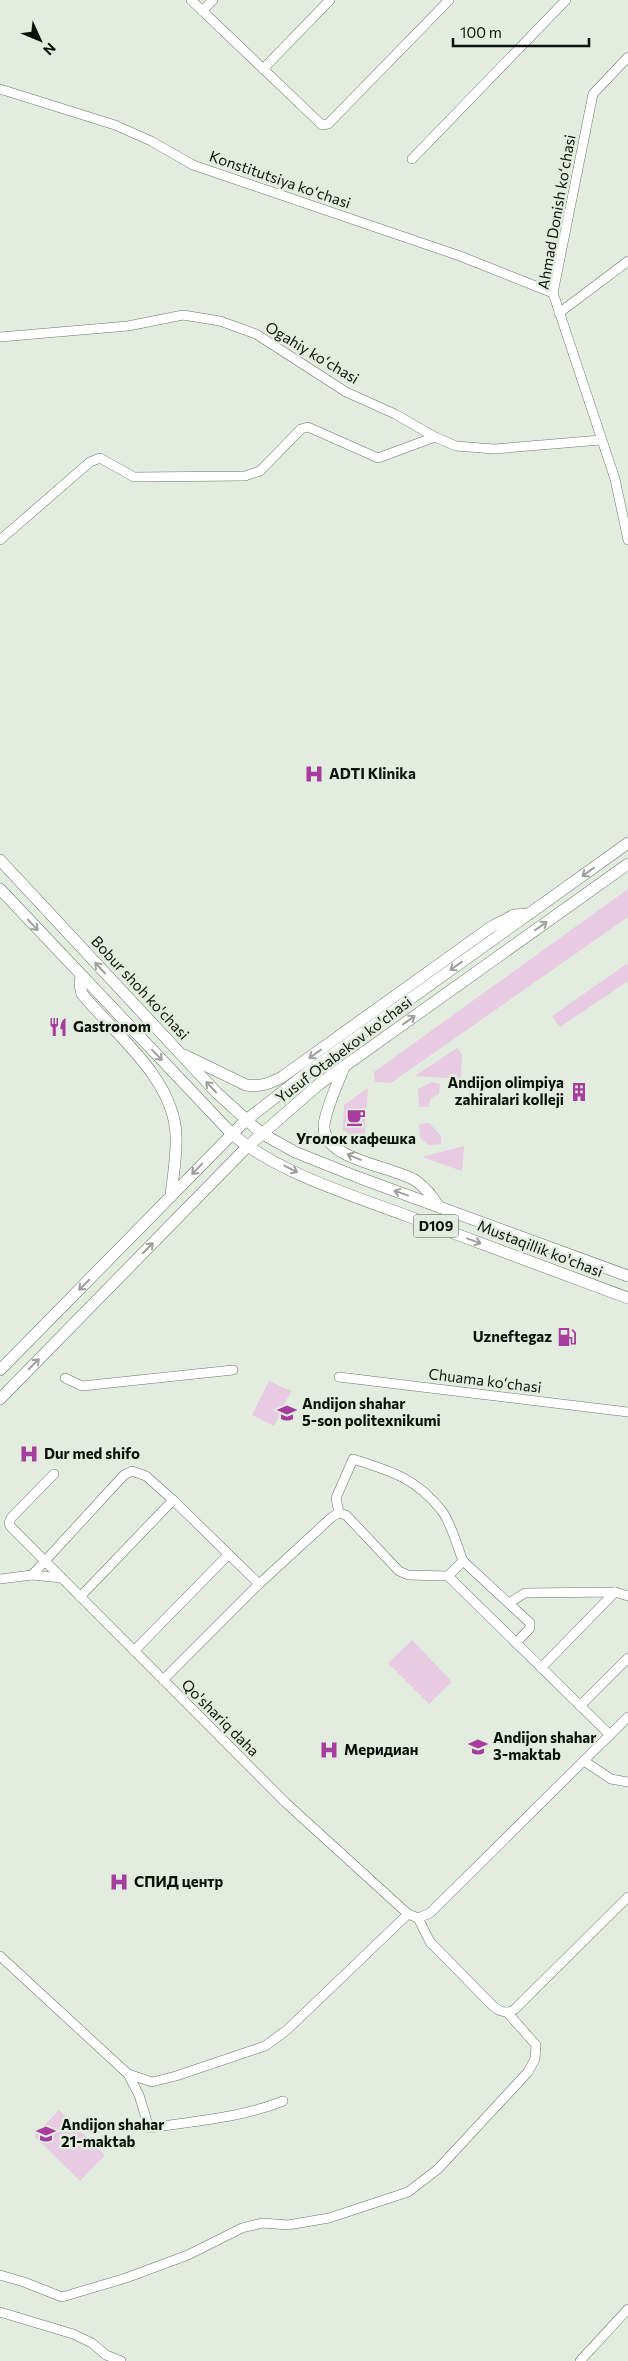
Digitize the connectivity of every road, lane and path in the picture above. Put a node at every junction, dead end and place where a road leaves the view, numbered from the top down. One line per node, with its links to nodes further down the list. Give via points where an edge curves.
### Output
1 (191, 0): 6 (street)
2 (213, 0): 6 (street)
3 (330, 0): 8 (street)
4 (449, 0): 8 (street, via 328,124 322,125)
5 (566, 0): 10 (street)
6 (202, 11): 8 (street)
7 (628, 57): 12 (street, Ahmad Donish koʻchasi, via 593,94)
8 (263, 69)
9 (0, 89): 12 (street, Konstitutsiya koʻchasi, via 115,125 193,165 460,256)
10 (412, 159)
11 (628, 261): 13 (street)
12 (554, 293): 13 (street, Ahmad Donish koʻchasi)
13 (559, 313): 16 (street, Ahmad Donish koʻchasi)
14 (0, 337): 15 (street, Ogahiy koʻchasi, via 128,326 183,315 220,321 256,334 346,392 396,414)
15 (435, 437): 16 (street, Ogahiy koʻchasi, via 456,446 494,449); 17 (street, via 378,458 308,427 301,429 260,471 245,476 134,477 100,458 90,462)
16 (602, 440): 18 (street, Ahmad Donish koʻchasi, via 615,479)
17 (0, 540)
18 (628, 540)
19 (628, 844): 23 (main road, Yusuf Otabekov ko'chasi, one-way to 23)
20 (0, 860): 25 (main road, Bobur shoh ko'chasi, one-way to 20)
21 (628, 864): 26 (main road, Yusuf Otabekov ko'chasi, one-way to 21)
22 (0, 889): 24 (main road, one-way to 24)
23 (529, 914): 25 (main road, one-way to 25, via 514,915 491,927 270,1084 246,1085); 27 (main road, Yusuf Otabekov ko'chasi, one-way to 27)
24 (81, 976): 29 (main road, one-way to 29); 31 (main road, via 82,994 161,1084 176,1134)
25 (179, 1052): 27 (main road, Bobur shoh ko'chasi, one-way to 25)
26 (344, 1067): 28 (main road, Yusuf Otabekov ko'chasi); 32 (main road, one-way to 26, via 415,1180 349,1155 327,1138 324,1122)
27 (245, 1121): 28 (main road, Bobur shoh ko'chasi / D109); 29 (main road, Yusuf Otabekov ko'chasi)
28 (261, 1133): 30 (main road, Yusuf Otabekov ko'chasi); 32 (main road, Mustaqillik ko'chasi / D109, one-way to 28, via 295,1152)
29 (232, 1134): 30 (main road); 31 (main road, Yusuf Otabekov ko'chasi, one-way to 31)
30 (247, 1147): 34 (main road, Mustaqillik ko'chasi / D109, one-way to 34, via 354,1196); 39 (main road, Yusuf Otabekov ko'chasi, one-way to 30)
31 (171, 1196): 35 (main road, Yusuf Otabekov ko'chasi, one-way to 35)
32 (439, 1207): 33 (main road, Mustaqillik ko'chasi / D109)
33 (628, 1276)
34 (628, 1298)
35 (0, 1370)
36 (233, 1370): 38 (street, via 82,1386)
37 (339, 1377): 40 (street, Chuama koʻchasi)
38 (65, 1378)
39 (0, 1399)
40 (628, 1412)
41 (54, 1474): 45 (street, Qo'shariq daha, via 9,1523)
42 (173, 1500): 44 (street); 45 (street, via 146,1476 132,1471 124,1475); 54 (street)
43 (339, 1513): 46 (street, via 336,1498 353,1460 396,1472 417,1486 442,1512); 48 (street, via 346,1515 399,1571 408,1575); 51 (street)
44 (228, 1555): 51 (street); 57 (street)
45 (45, 1559): 47 (street); 49 (street, Qo'shariq daha)
46 (463, 1561): 48 (street); 55 (street)
47 (32, 1575): 49 (street); 50 (street)
48 (448, 1576): 56 (street)
49 (62, 1578): 54 (street, Qo'shariq daha)
50 (0, 1579)
51 (259, 1584): 60 (street)
52 (615, 1592): 53 (street); 55 (street, via 525,1593); 59 (street)
53 (628, 1596)
54 (80, 1597): 57 (street, Qo'shariq daha)
55 (509, 1603): 56 (street, via 530,1623 530,1628)
56 (516, 1644): 59 (street)
57 (134, 1651): 60 (street, Qo'shariq daha)
58 (628, 1658): 61 (street)
59 (541, 1668): 61 (street)
60 (163, 1680): 67 (street, Qo'shariq daha, via 286,1803)
61 (580, 1706): 63 (street)
62 (628, 1717): 63 (street)
63 (610, 1735): 64 (street)
64 (584, 1761): 65 (street, via 611,1779); 68 (street, via 430,1913)
65 (628, 1782)
66 (628, 1897): 70 (street, via 515,2008)
67 (408, 1914): 68 (street, Qo'shariq daha); 71 (street, via 287,2030 265,2046 152,2082)
68 (418, 1918): 70 (street, via 430,1942 497,2010)
69 (0, 1956): 71 (street)
70 (507, 2012): 73 (street, via 536,2045 535,2059 528,2072 438,2169 408,2192 329,2218 288,2225 262,2223 242,2228 179,2258 126,2278 62,2296)
71 (128, 2074): 72 (street, via 139,2095 149,2128 255,2111)
72 (283, 2101)
73 (0, 2275)
74 (628, 2309): 78 (street)
75 (0, 2312): 76 (street, via 72,2334 92,2343)
76 (104, 2358): 77 (street)
77 (121, 2361)
78 (580, 2361)

